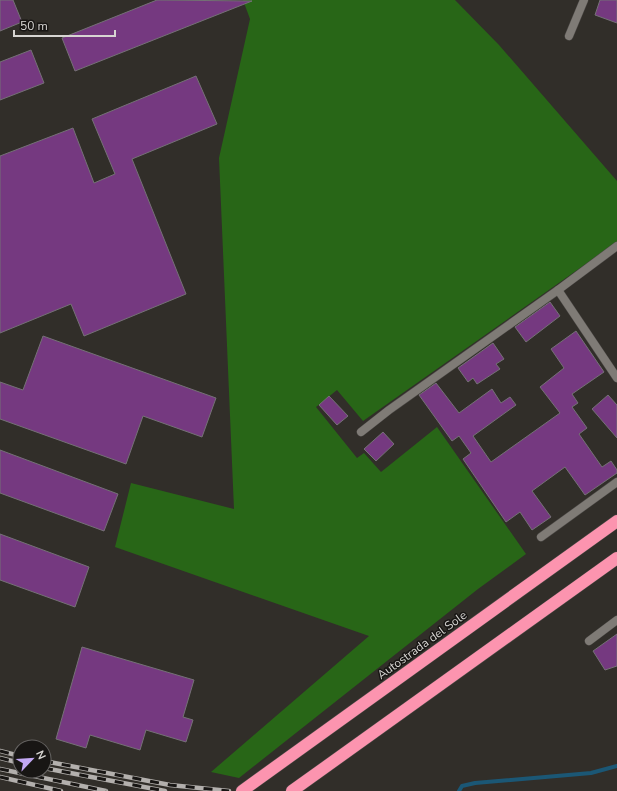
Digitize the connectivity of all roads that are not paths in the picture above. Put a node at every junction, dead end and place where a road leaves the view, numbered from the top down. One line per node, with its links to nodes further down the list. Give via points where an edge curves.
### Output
1 (584, 0): 2 (street)
2 (569, 36)
3 (617, 246): 4 (street)
4 (558, 290): 5 (street); 6 (street, via 388,410)
5 (617, 378)
6 (361, 432)
7 (617, 482): 9 (street)
8 (617, 521): 13 (highway, Autostrada del Sole)
9 (540, 537)
10 (617, 558): 14 (highway)
11 (617, 620): 12 (street)
12 (589, 641)
13 (242, 791)
14 (292, 791)

